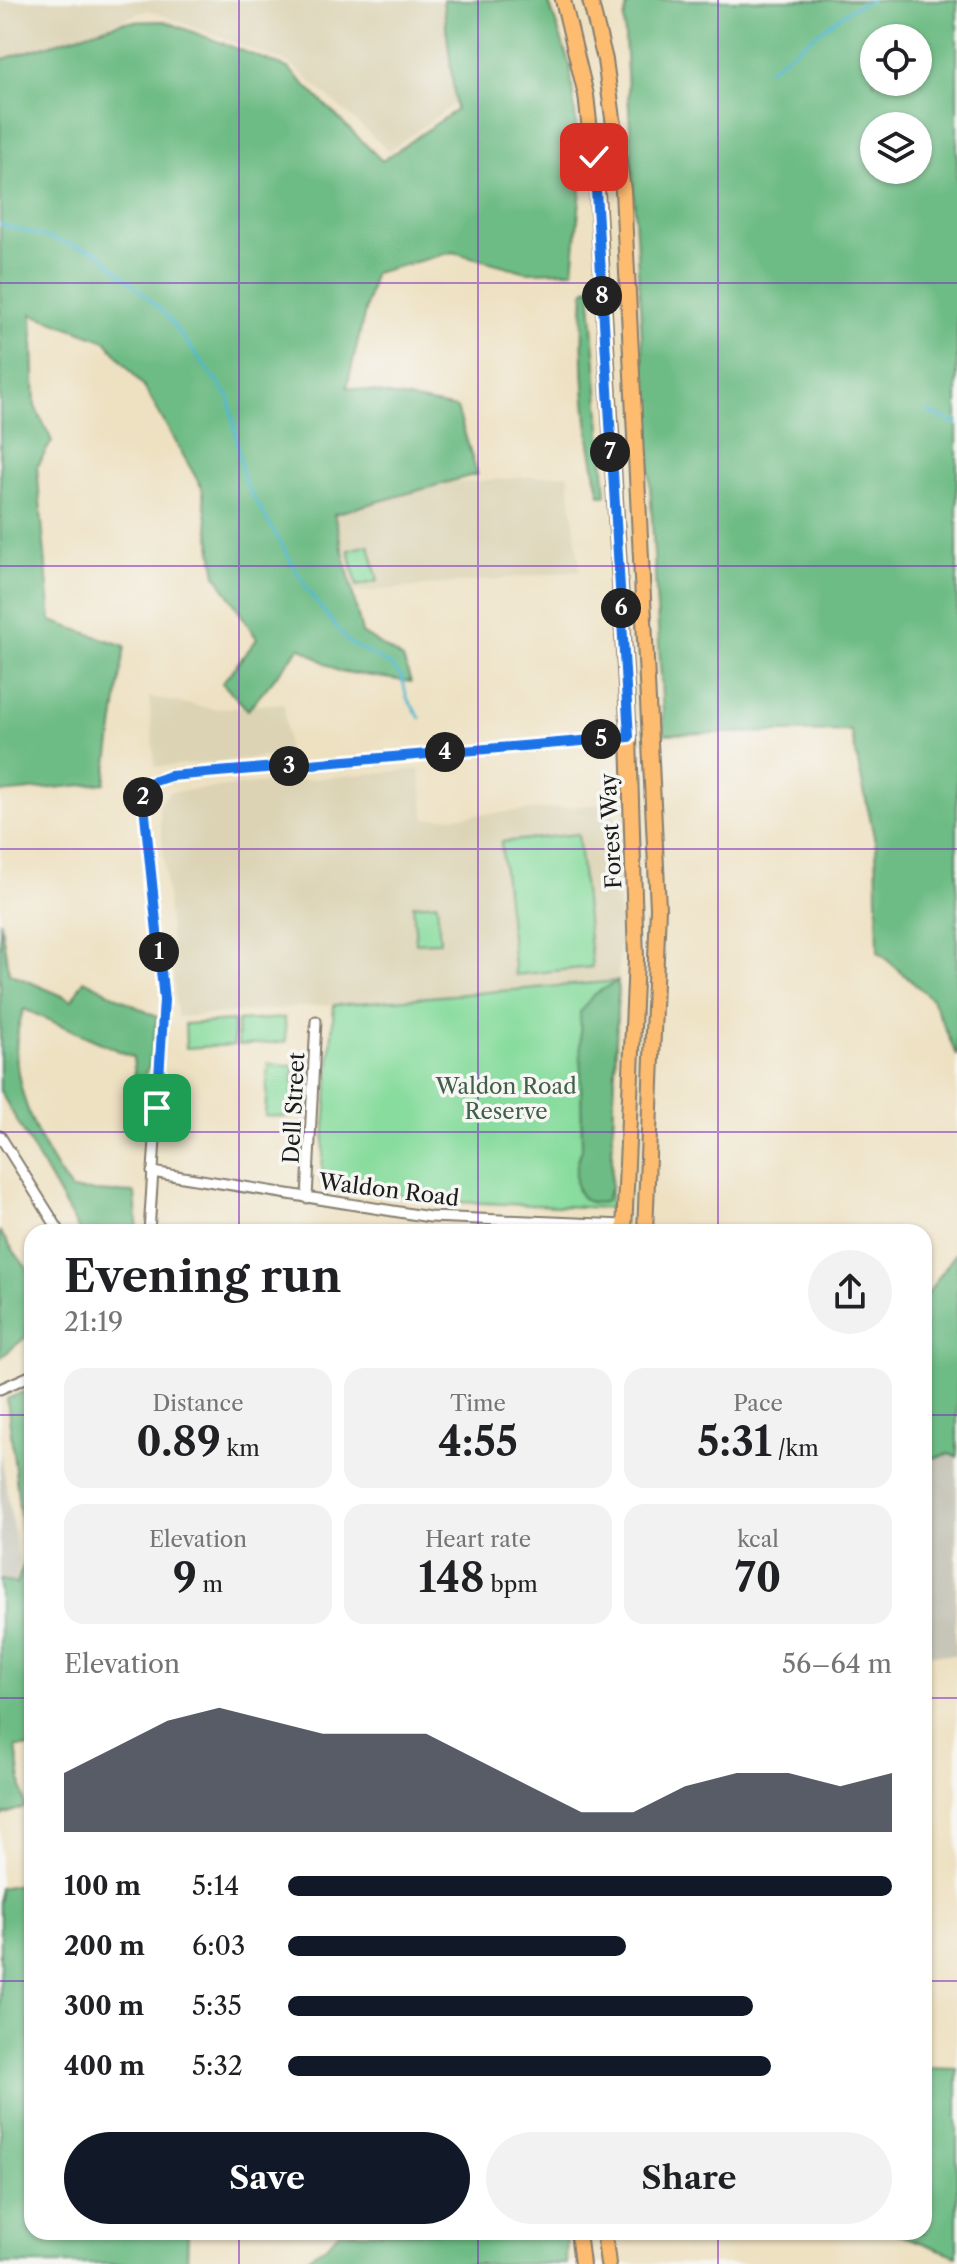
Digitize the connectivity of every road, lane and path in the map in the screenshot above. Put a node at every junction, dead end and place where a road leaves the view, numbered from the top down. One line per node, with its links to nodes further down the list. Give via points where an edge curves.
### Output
1 (563, 0): 3 (main road, Forest Way, via 584,82 594,157)
2 (590, 0): 12 (main road, Forest Way, via 605,60 623,191 654,835 656,980)
3 (629, 737): 6 (street, via 170,776 149,783 143,795 164,1000); 11 (main road, Forest Way, via 636,959)
4 (316, 1021): 7 (street, Dell Street)
5 (0, 1136): 8 (street)
6 (152, 1172): 7 (street, Waldon Road); 9 (street)
7 (307, 1198): 10 (street, Waldon Road, via 430,1217)
8 (55, 1224)
9 (149, 1224)
10 (553, 1224)
11 (624, 1224)
12 (645, 1224)
13 (24, 1378): 14 (street)
14 (0, 1389)
15 (579, 2240): 17 (main road)
16 (605, 2240): 18 (main road)
17 (582, 2264)
18 (608, 2264)

